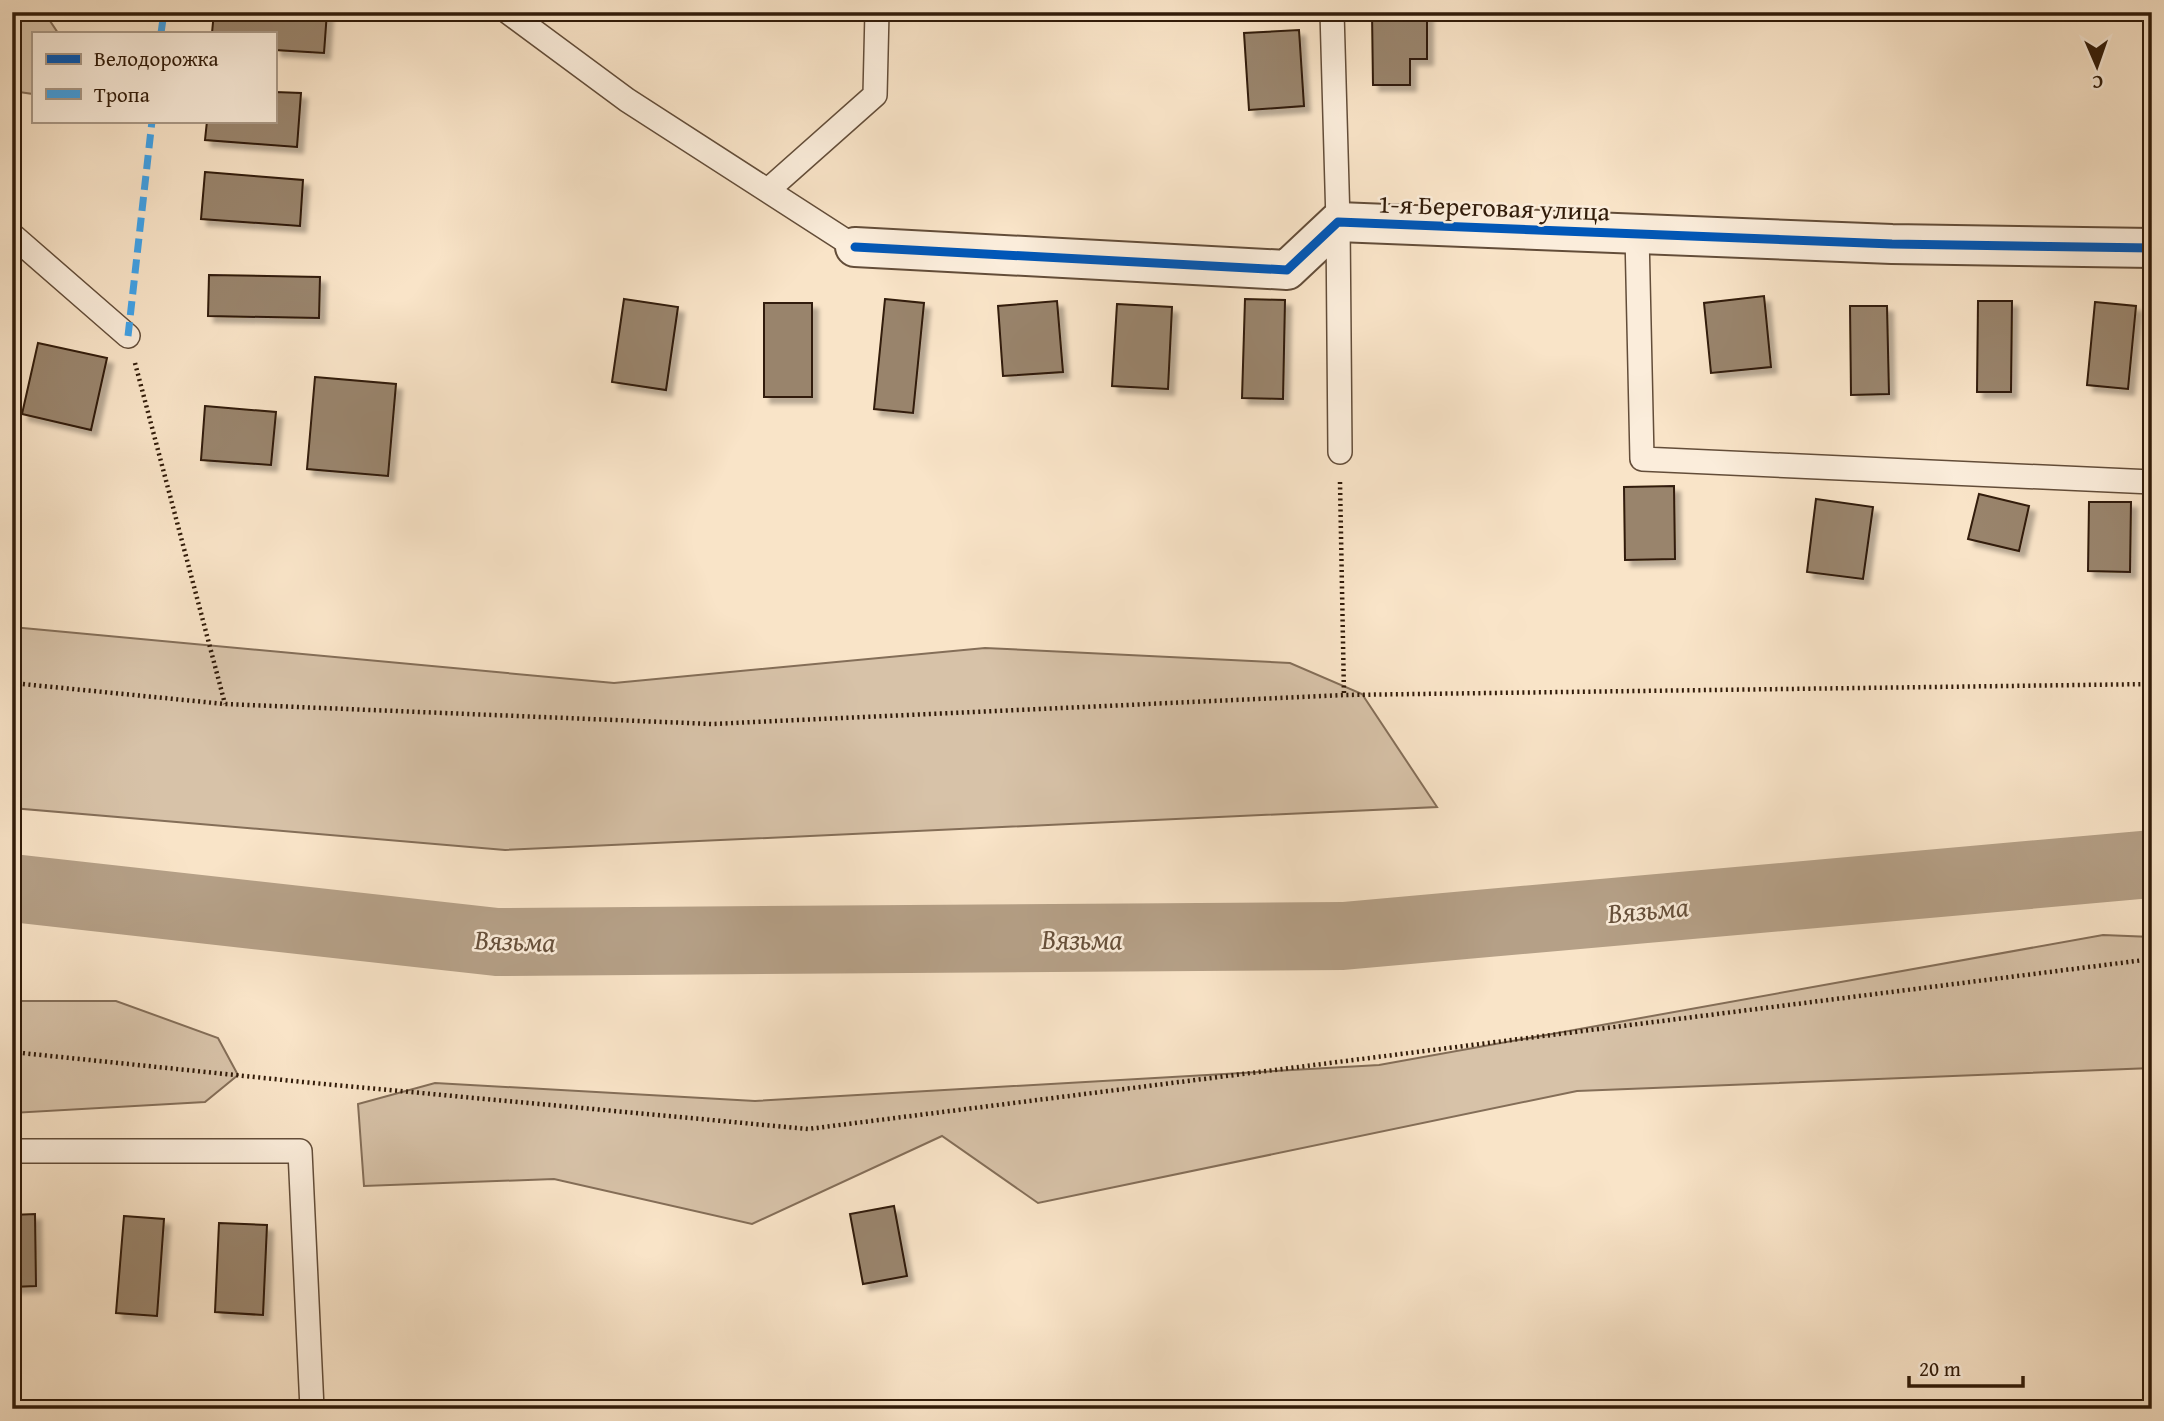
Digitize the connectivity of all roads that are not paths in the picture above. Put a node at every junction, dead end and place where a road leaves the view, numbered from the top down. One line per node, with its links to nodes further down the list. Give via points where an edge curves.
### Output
1 (508, 12): 4 (lane, via 627,100)
2 (877, 12): 4 (lane, via 875,95)
3 (1332, 12): 5 (lane)
4 (768, 190): 8 (lane)
5 (1338, 222): 6 (street, 1-я Береговая улица); 8 (street, 1-я Береговая улица, via 1287,270); 11 (lane)
6 (1637, 234): 9 (street, 1-я Береговая улица); 12 (lane, via 1642,458)
7 (12, 235): 10 (lane)
8 (855, 247)
9 (2152, 248)
10 (128, 336)
11 (1340, 452)
12 (2152, 482)
13 (12, 1151): 14 (lane, via 300,1151)
14 (312, 1409)

